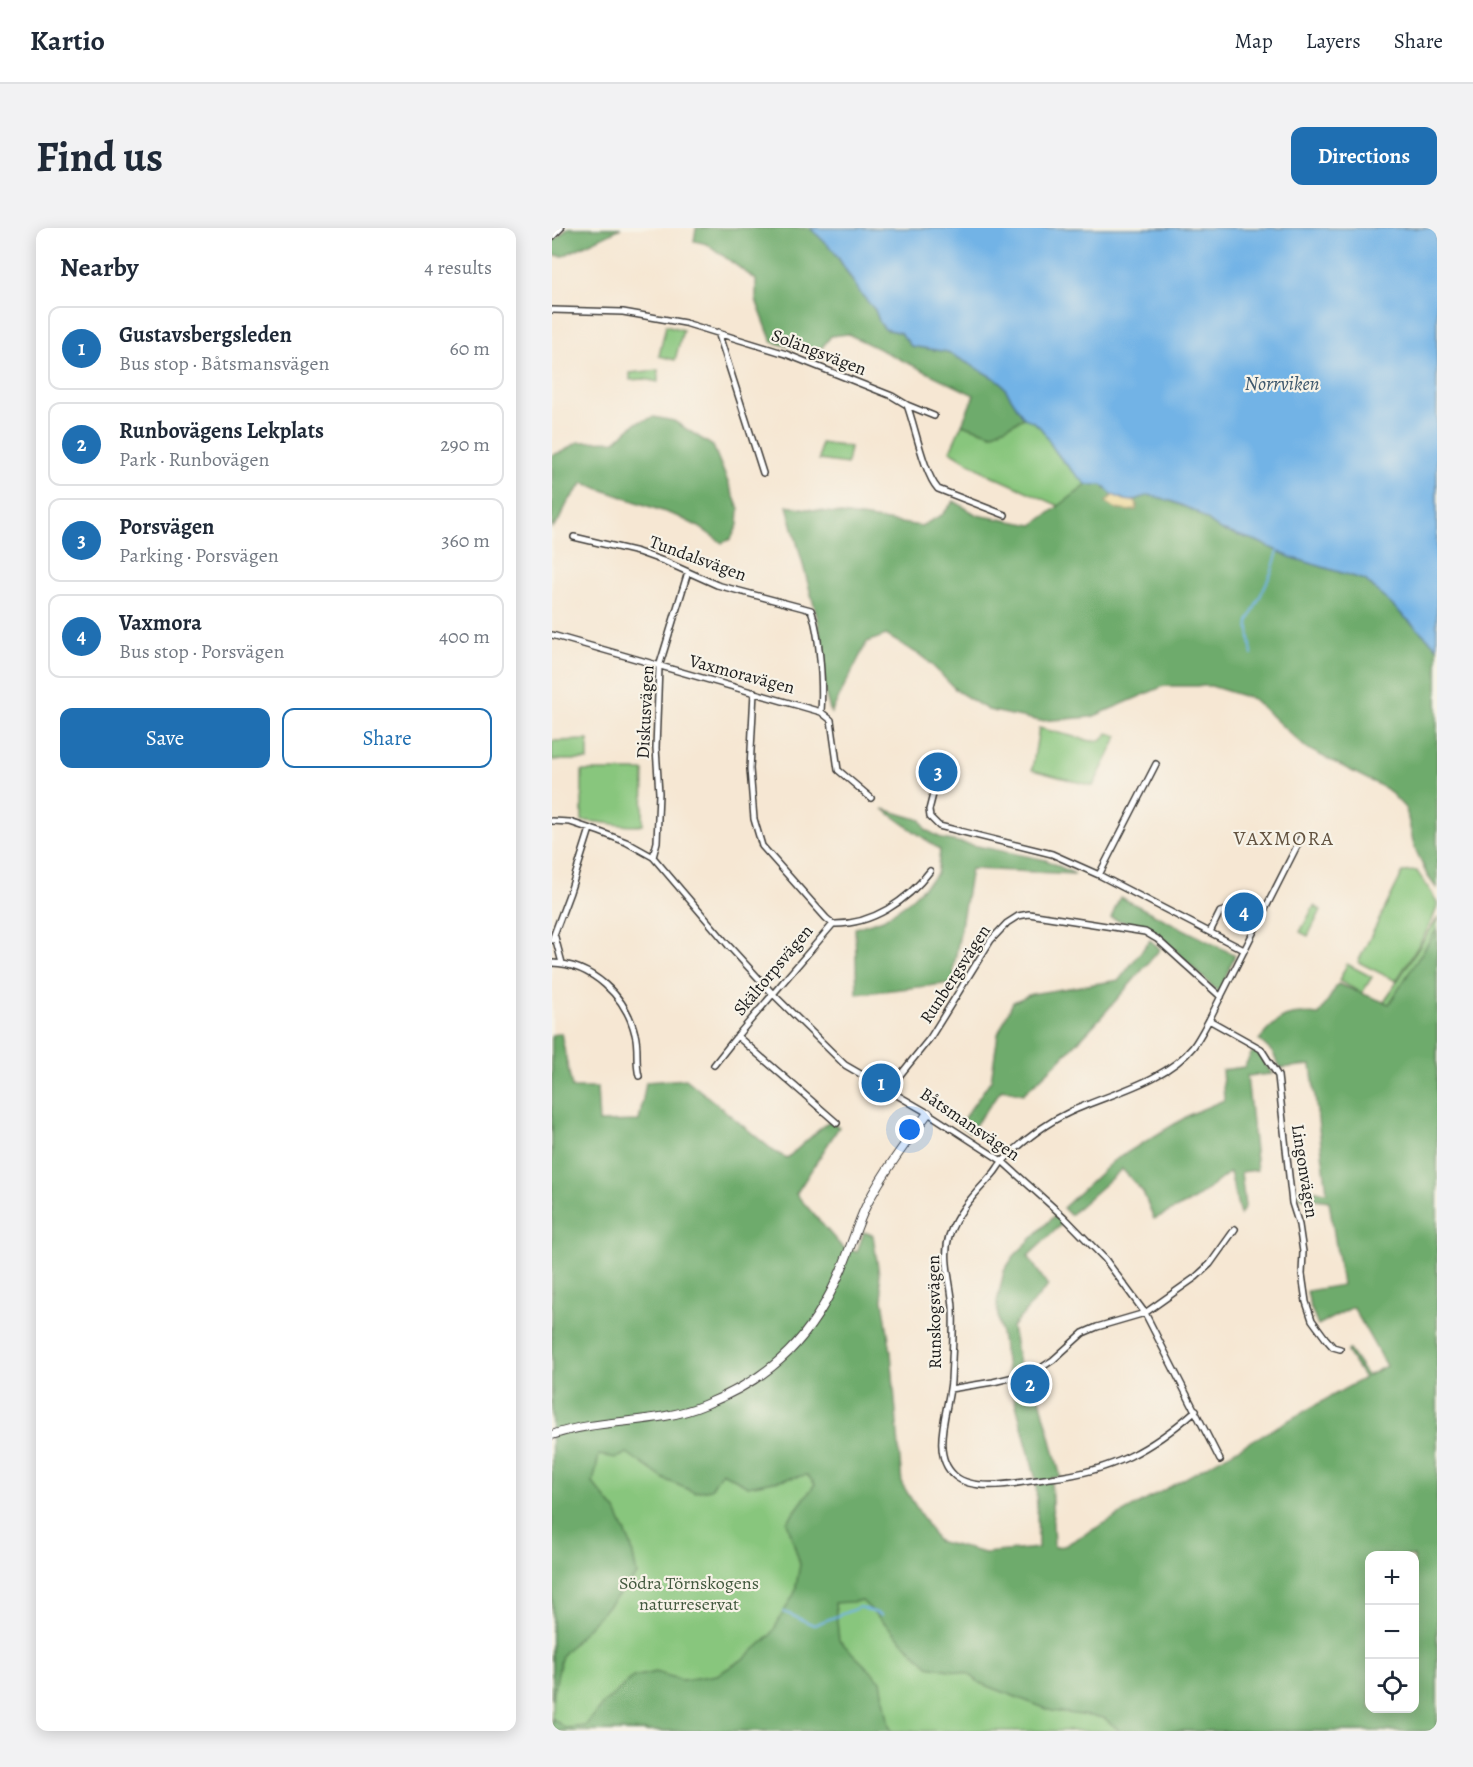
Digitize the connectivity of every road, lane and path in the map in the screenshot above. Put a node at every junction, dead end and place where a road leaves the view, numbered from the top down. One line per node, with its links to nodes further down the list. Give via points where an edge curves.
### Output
1 (561, 228): 2 (street)
2 (552, 237)
3 (552, 310): 4 (street, Solängsvägen, via 623,312)
4 (718, 332): 5 (street, Solängsvägen, via 786,354); 7 (street)
5 (907, 405): 6 (street, Solängsvägen); 8 (street, via 934,484)
6 (934, 416)
7 (763, 474)
8 (1005, 515)
9 (574, 537): 10 (street, Tundalsvägen, via 638,552)
10 (688, 572): 12 (street, Diskusvägen); 14 (street, Tundalsvägen, via 717,585 811,610 820,665)
11 (552, 635): 12 (street, Vaxmoravägen)
12 (660, 667): 13 (street, Vaxmoravägen); 21 (street, Diskusvägen, via 656,748 659,793)
13 (754, 692): 14 (street, Vaxmoravägen); 24 (street, via 750,769 754,819 762,846)
14 (821, 712): 17 (street, via 831,720 838,770)
15 (941, 763): 23 (street, via 929,810 933,823 1052,854)
16 (1156, 764): 23 (street)
17 (871, 798)
18 (552, 821): 19 (street, Båtsmansvägen)
19 (590, 829): 21 (street, Båtsmansvägen); 27 (street)
20 (1301, 838): 25 (street, Runskogsvägen)
21 (653, 857): 31 (street, Båtsmansvägen)
22 (930, 871): 24 (street, via 920,884 875,917)
23 (1099, 875): 26 (street)
24 (832, 924): 31 (street, Skältorpsvägen)
25 (1257, 925): 26 (street, via 1223,910); 28 (street, Runskogsvägen)
26 (1210, 932): 28 (street)
27 (553, 938): 30 (street)
28 (1244, 950): 32 (street, Runskogsvägen)
29 (552, 963): 30 (street)
30 (562, 963): 36 (street, via 603,982 625,1006 636,1035)
31 (773, 994): 34 (street, Skältorpsvägen); 37 (street, Båtsmansvägen, via 845,1065)
32 (1221, 997): 33 (street, Runskogsvägen); 37 (street, Runbergsvägen, via 1145,932 1029,914 1018,916 991,940 930,1038)
33 (1209, 1020): 40 (street, Runskogsvägen, via 1193,1046 1172,1065 1069,1112); 43 (street, Lingonvägen, via 1261,1049 1278,1076 1292,1203 1303,1252 1306,1302 1312,1320 1333,1347)
34 (737, 1036): 35 (street, Skältorpsvägen); 39 (street, Skältorpsvägen)
35 (714, 1065)
36 (639, 1076)
37 (888, 1090): 38 (street, Båtsmansvägen)
38 (928, 1113): 40 (street, Båtsmansvägen); 46 (street, via 867,1204 821,1312 770,1370 703,1406)
39 (837, 1123)
40 (1002, 1161): 42 (street, Båtsmansvägen, via 1105,1259); 44 (street, Runskogsvägen, via 972,1195 948,1239 953,1307)
41 (1235, 1229): 42 (street, via 1196,1277)
42 (1145, 1313): 44 (street, via 1083,1333 1035,1372); 45 (street, Båtsmansvägen)
43 (1340, 1349)
44 (950, 1389): 45 (street, Runskogsvägen, via 942,1449 951,1473 969,1484 1079,1474 1134,1455)
45 (1196, 1410): 47 (street, Båtsmansvägen)
46 (552, 1435)
47 (1220, 1460)

